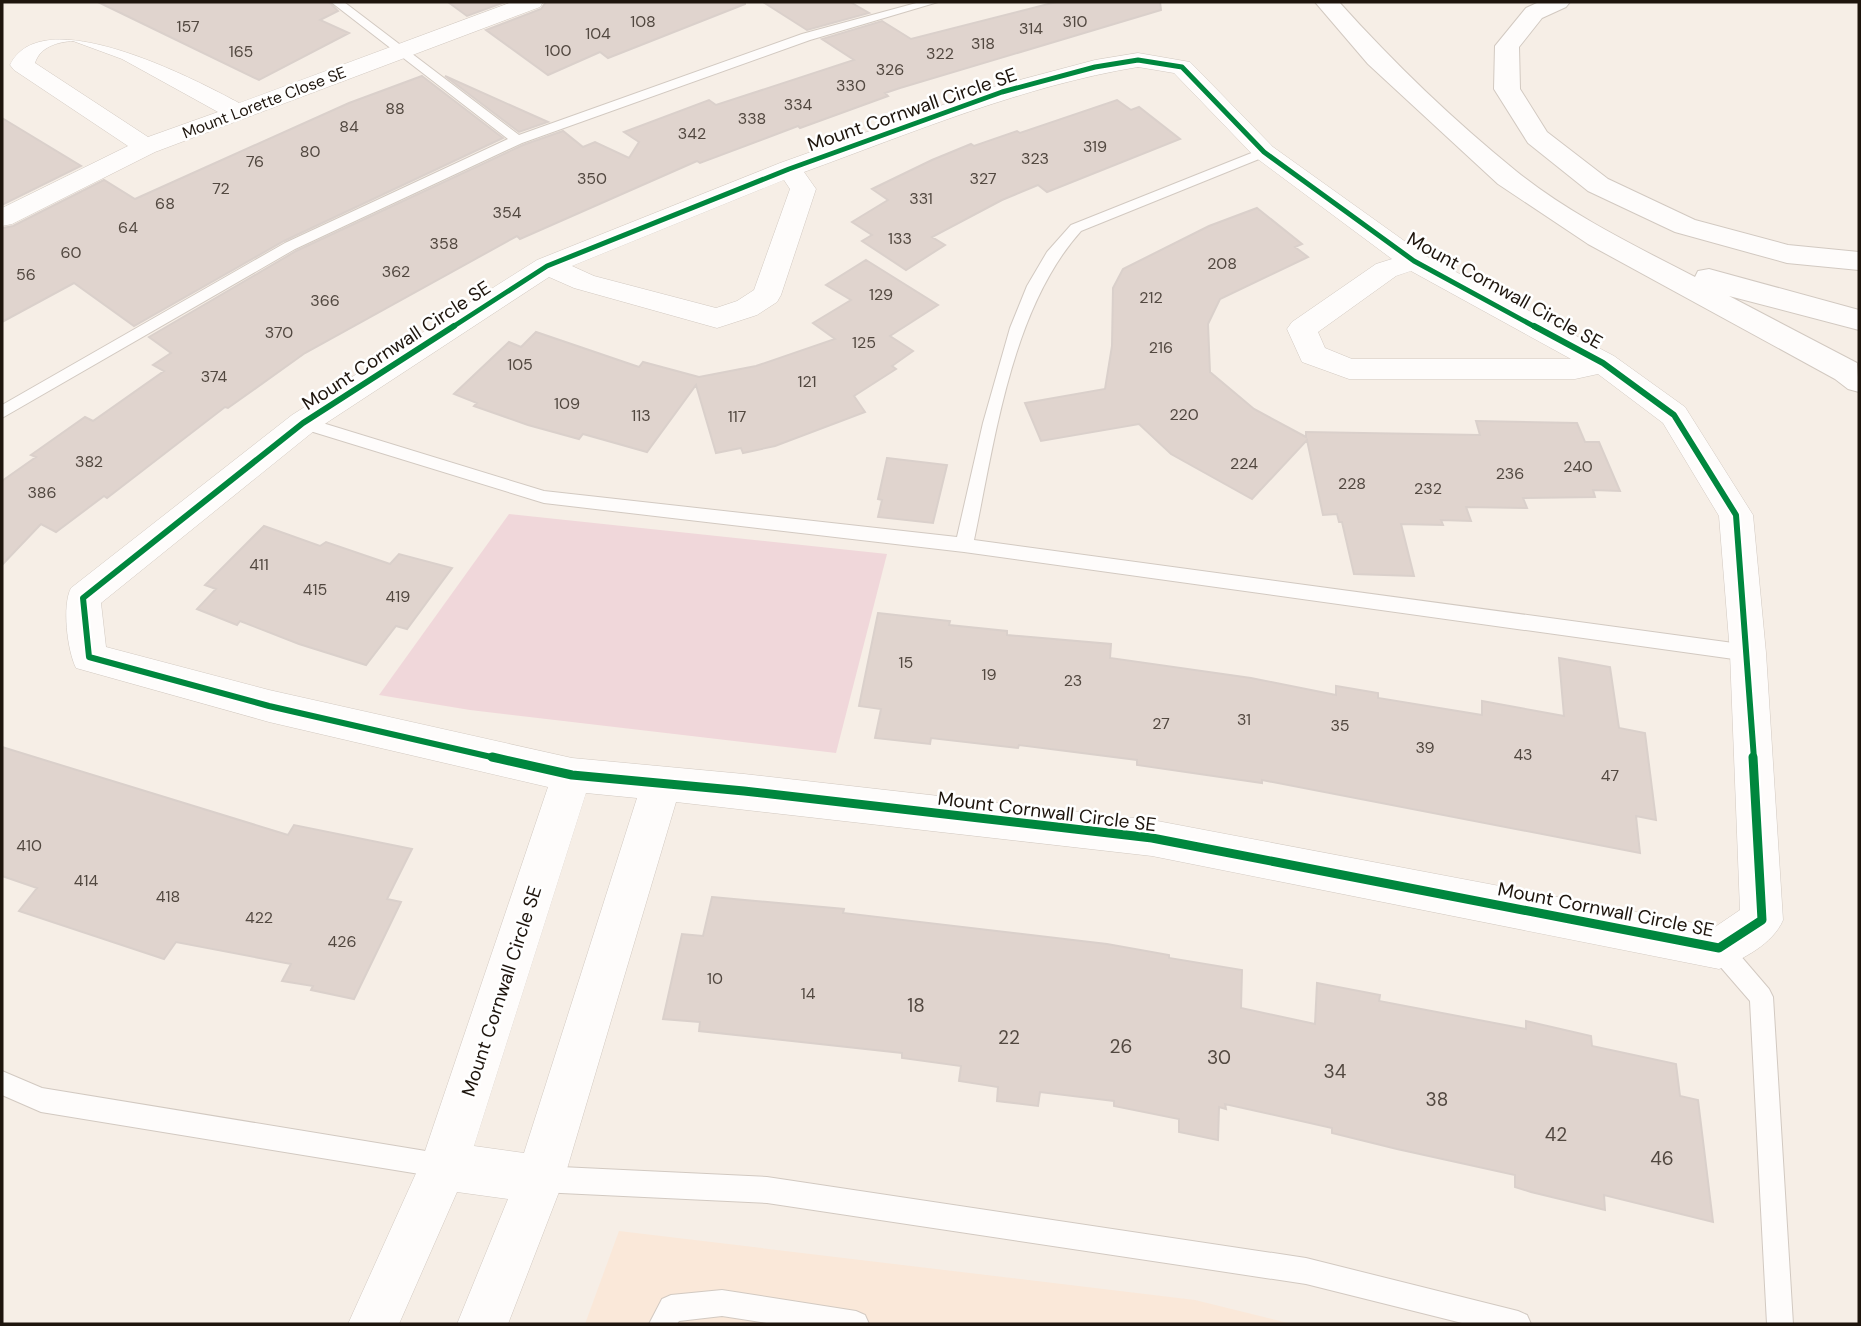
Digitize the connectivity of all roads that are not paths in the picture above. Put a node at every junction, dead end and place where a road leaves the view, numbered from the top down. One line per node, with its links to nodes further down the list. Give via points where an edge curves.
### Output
1 (337, 2): 6 (lane)
2 (532, 2): 6 (street, Mount Lorette Close SE)
3 (932, 2): 8 (lane, via 806,37)
4 (1327, 2): 13 (highway, via 1377,59 1508,178)
5 (1558, 2): 15 (highway, via 1534,13 1507,47 1507,89 1537,137 1598,184 1685,226 1787,254)
6 (399, 52): 7 (street, Mount Lorette Close SE); 8 (lane)
7 (235, 111): 9 (street, Mount Lorette Close SE); 9 (street, via 100,39 73,34 44,39 27,50 22,65)
8 (517, 139): 20 (lane, via 290,246)
9 (146, 147): 12 (street, Mount Lorette Close SE)
10 (1264, 152): 11 (street, Mount Cornwall Circle SE, via 1182,67 1138,60 1002,92); 14 (street, Mount Cornwall Circle SE); 22 (lane, via 1076,228 1052,252 1020,318)
11 (789, 169): 16 (street, Mount Cornwall Circle SE); 16 (street, via 803,189 767,295 747,308 717,318 584,282)
12 (2, 218)
13 (1598, 238): 17 (highway, via 1740,289); 19 (highway)
14 (1414, 261): 18 (street, Mount Cornwall Circle SE); 18 (street, via 1386,270 1302,329 1313,355 1349,369 1575,369)
15 (1859, 261)
16 (547, 266): 21 (street, Mount Cornwall Circle SE)
17 (1859, 320)
18 (1603, 363): 23 (street, Mount Cornwall Circle SE, via 1674,415 1737,515)
19 (1859, 381)
20 (2, 412)
21 (303, 423): 22 (lane, via 544,497); 24 (street, Mount Cornwall Circle SE, via 83,598 89,657 269,706)
22 (964, 545): 23 (lane)
23 (1748, 653): 26 (street, Mount Cornwall Circle SE, via 1762,920)
24 (572, 775): 25 (street, Mount Cornwall Circle SE); 28 (street, Mount Cornwall Circle SE)
25 (661, 785): 26 (street, Mount Cornwall Circle SE, via 1152,838); 29 (street)
26 (1719, 948): 35 (lane, via 1761,997)
27 (2, 1083): 28 (lane, via 41,1100)
28 (444, 1166): 29 (street); 30 (street, Mount Cornwall Circle SE)
29 (540, 1179): 31 (street); 34 (lane, via 767,1190 1293,1268)
30 (373, 1324)
31 (483, 1324)
32 (662, 1324): 33 (lane, via 671,1308 722,1303)
33 (856, 1324)
34 (1518, 1324)
35 (1780, 1324)

